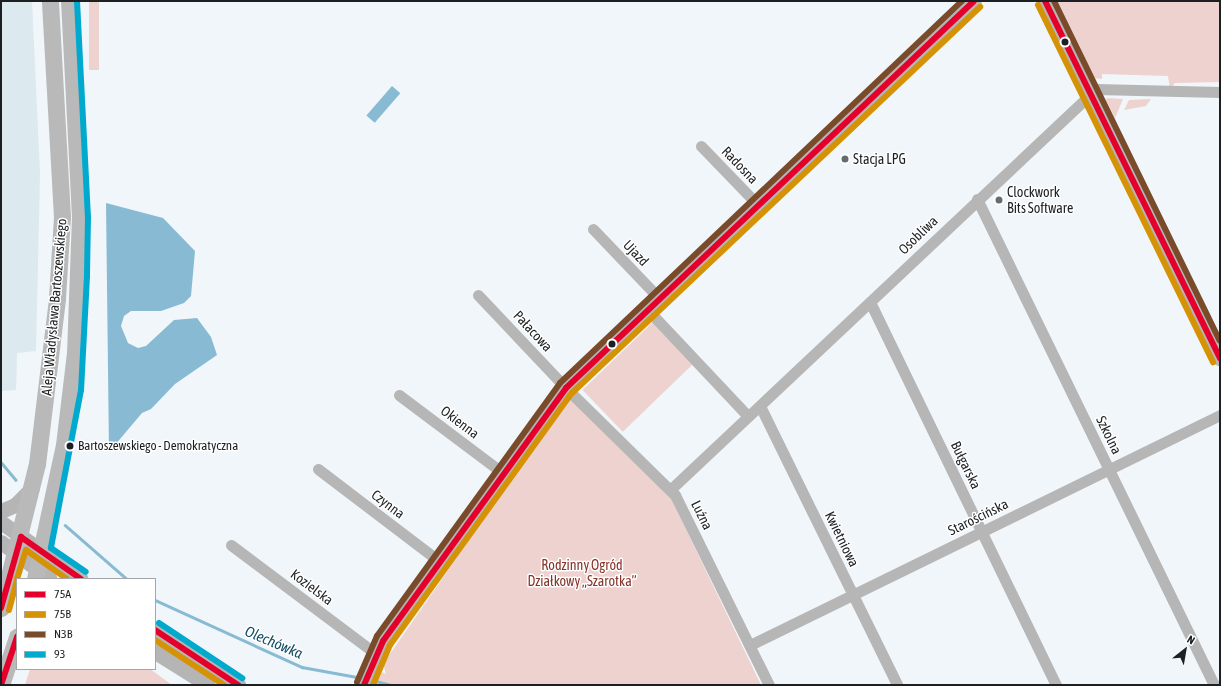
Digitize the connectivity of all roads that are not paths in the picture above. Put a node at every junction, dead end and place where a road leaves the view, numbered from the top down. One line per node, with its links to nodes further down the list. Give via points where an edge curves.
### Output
1 (50, 1): 24 (main road, Aleja Władysława Bartoszewskiego, via 60,159 61,251 48,393)
2 (69, 1): 32 (main road, Aleja Władysława Bartoszewskiego, via 80,217 79,276 72,389)
3 (974, 1): 9 (street)
4 (1045, 1): 6 (street)
5 (1220, 92): 6 (street, Osobliwa, via 1099,88)
6 (1090, 93): 8 (street, Osobliwa); 15 (street)
7 (701, 146): 9 (street, Radosna)
8 (977, 199): 13 (street, Osobliwa); 22 (street, Szkolna)
9 (758, 205): 12 (street)
10 (592, 229): 12 (street, Ujazd)
11 (478, 295): 16 (street, Pałacowa)
12 (659, 298): 14 (street)
13 (870, 302): 18 (street, Osobliwa); 28 (street, Bułgarska)
14 (647, 309): 16 (street); 20 (street)
15 (1220, 359)
16 (566, 388): 23 (street); 25 (street, Luźna)
17 (399, 395): 23 (street, Okienna)
18 (760, 406): 20 (street, Osobliwa); 37 (street, Kwietniowa)
19 (1220, 415): 22 (street, Starościńska)
20 (748, 416): 25 (street, Osobliwa)
21 (318, 469): 34 (street, Czynna)
22 (1109, 469): 28 (street, Starościńska); 51 (street, Szkolna)
23 (503, 473): 34 (street)
24 (32, 488): 26 (street, via 15,505); 29 (main road, Aleja Władysława Bartoszewskiego)
25 (671, 489): 41 (street, Luźna)
26 (1, 511)
27 (1, 522): 29 (street)
28 (981, 532): 37 (street, Starościńska); 50 (street, Bułgarska)
29 (21, 537): 32 (street); 33 (main road, Aleja Władysława Bartoszewskiego)
30 (1, 542): 33 (street)
31 (231, 545): 43 (street, Kozielska)
32 (42, 552): 35 (main road, Aleja Władysława Bartoszewskiego); 36 (street)
33 (17, 554): 35 (street); 38 (main road, Aleja Władysława Bartoszewskiego)
34 (440, 562): 43 (street)
35 (41, 576)
36 (80, 578)
37 (853, 595): 41 (street, Starościńska); 49 (street, Kwietniowa)
38 (1, 608)
39 (156, 631): 47 (street)
40 (16, 640): 45 (main road)
41 (750, 645): 48 (street, Luźna)
42 (156, 653): 46 (street)
43 (375, 653): 44 (street)
44 (366, 678)
45 (1, 685)
46 (208, 685)
47 (238, 685)
48 (769, 685)
49 (897, 685)
50 (1056, 685)
51 (1214, 685)

